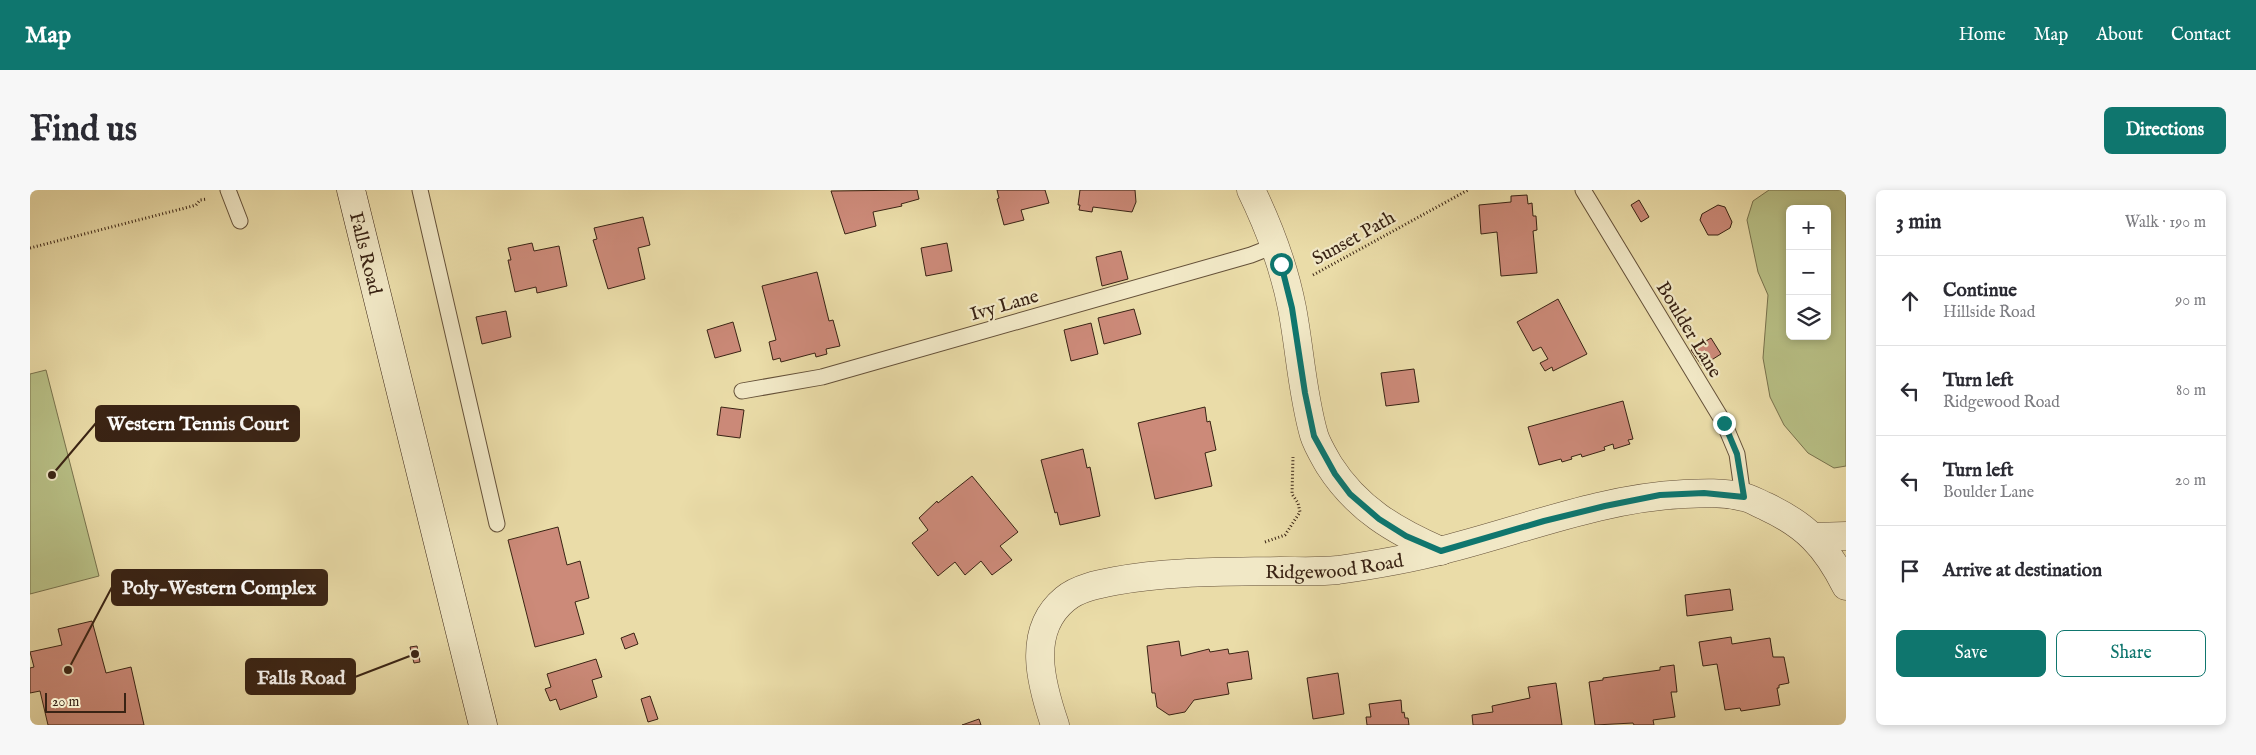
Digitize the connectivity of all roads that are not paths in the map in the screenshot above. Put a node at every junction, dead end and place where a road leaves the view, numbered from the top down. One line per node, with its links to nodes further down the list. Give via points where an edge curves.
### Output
1 (228, 190): 6 (lane)
2 (353, 190): 15 (street, Falls Road)
3 (420, 190): 10 (lane)
4 (1250, 190): 7 (street)
5 (1583, 190): 9 (lane, Boulder Lane, via 1724,423 1737,454)
6 (240, 221)
7 (1274, 246): 8 (lane, Ivy Lane, via 822,377); 13 (street, via 1292,308 1314,436 1323,455 1350,494 1379,519 1406,536)
8 (742, 391)
9 (1744, 497): 12 (street, Ridgewood Road, via 1773,510); 13 (street, Ridgewood Road, via 1704,493 1651,497 1544,521)
10 (497, 524)
11 (1846, 536): 12 (street)
12 (1814, 537): 14 (street, Ridgewood Road)
13 (1441, 551): 16 (street, Ridgewood Road, via 1334,570 1182,573 1095,584 1066,598 1052,613 1042,633 1039,656 1044,692)
14 (1846, 586)
15 (483, 725)
16 (1055, 725)

